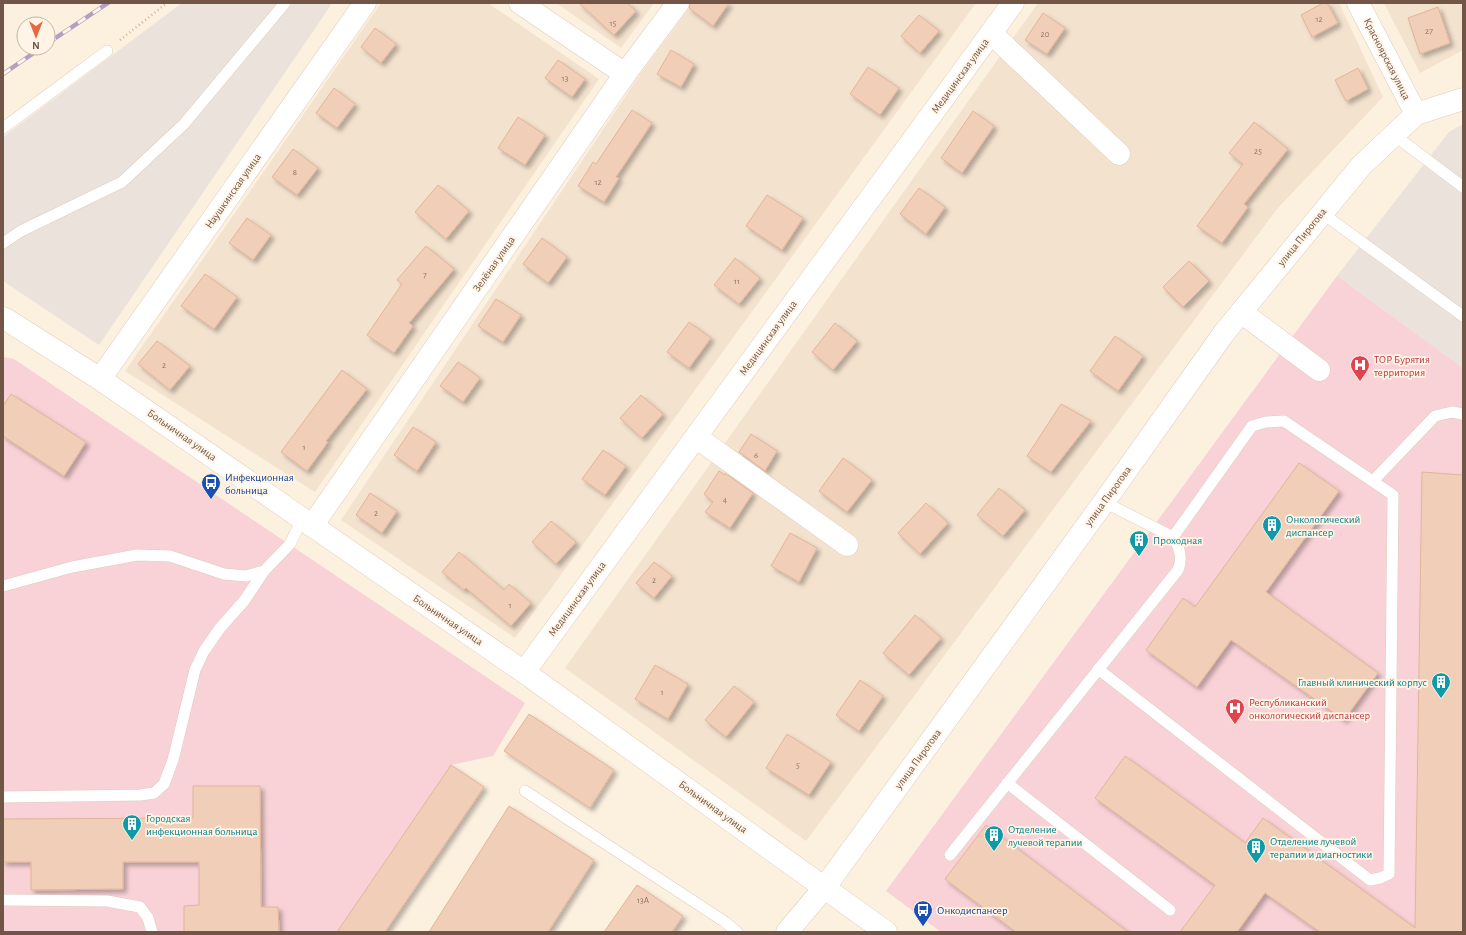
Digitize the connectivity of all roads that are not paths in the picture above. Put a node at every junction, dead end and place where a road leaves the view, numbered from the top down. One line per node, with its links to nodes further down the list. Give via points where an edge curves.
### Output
1 (285, 3): 17 (lane, via 184,124 122,182 21,231)
2 (365, 3): 22 (street, Наушкинская улица)
3 (520, 3): 9 (street)
4 (678, 3): 9 (street, Зелёная улица)
5 (1013, 3): 7 (street, Медицинская улица)
6 (1358, 3): 11 (street, Красноярская улица)
7 (991, 33): 14 (street); 24 (street, Медицинская улица)
8 (107, 51): 12 (lane)
9 (626, 74): 27 (street, Зелёная улица)
10 (1463, 99): 11 (street, улица Пирогова)
11 (1416, 114): 13 (street, улица Пирогова)
12 (3, 128)
13 (1394, 135): 15 (lane); 16 (street, улица Пирогова, via 1361,166)
14 (1119, 154)
15 (1463, 187)
16 (1322, 213): 18 (street, улица Пирогова); 19 (lane)
17 (3, 244)
18 (1241, 312): 21 (street); 26 (street, улица Пирогова)
19 (1463, 316)
20 (3, 318): 22 (street, Больничная улица)
21 (1318, 370)
22 (100, 379): 27 (street, Больничная улица)
23 (1463, 414): 25 (lane, via 1452,412 1435,416)
24 (696, 437): 29 (street); 33 (street, Медицинская улица)
25 (1373, 481): 28 (lane, via 1284,421 1266,422 1252,426); 32 (lane, via 1392,495 1389,874 1370,880)
26 (1104, 502): 28 (lane); 38 (street, улица Пирогова)
27 (307, 523): 30 (lane); 33 (street, Больничная улица)
28 (1174, 537): 32 (lane, via 1181,554 1178,570)
29 (848, 545)
30 (264, 571): 31 (lane, via 246,576 224,574 170,556 137,555 72,567); 36 (lane, via 204,652 196,670 173,760 164,784 154,793)
31 (3, 586)
32 (1098, 669): 34 (lane)
33 (524, 672): 38 (street, Больничная улица)
34 (1007, 783): 37 (lane); 40 (lane)
35 (525, 792): 42 (lane)
36 (3, 797)
37 (950, 854)
38 (825, 887): 43 (street, улица Пирогова); 44 (street, Больничная улица)
39 (3, 900): 41 (lane, via 107,901 140,907 148,918)
40 (1170, 910)
41 (152, 932)
42 (737, 932)
43 (787, 932)
44 (886, 932)

